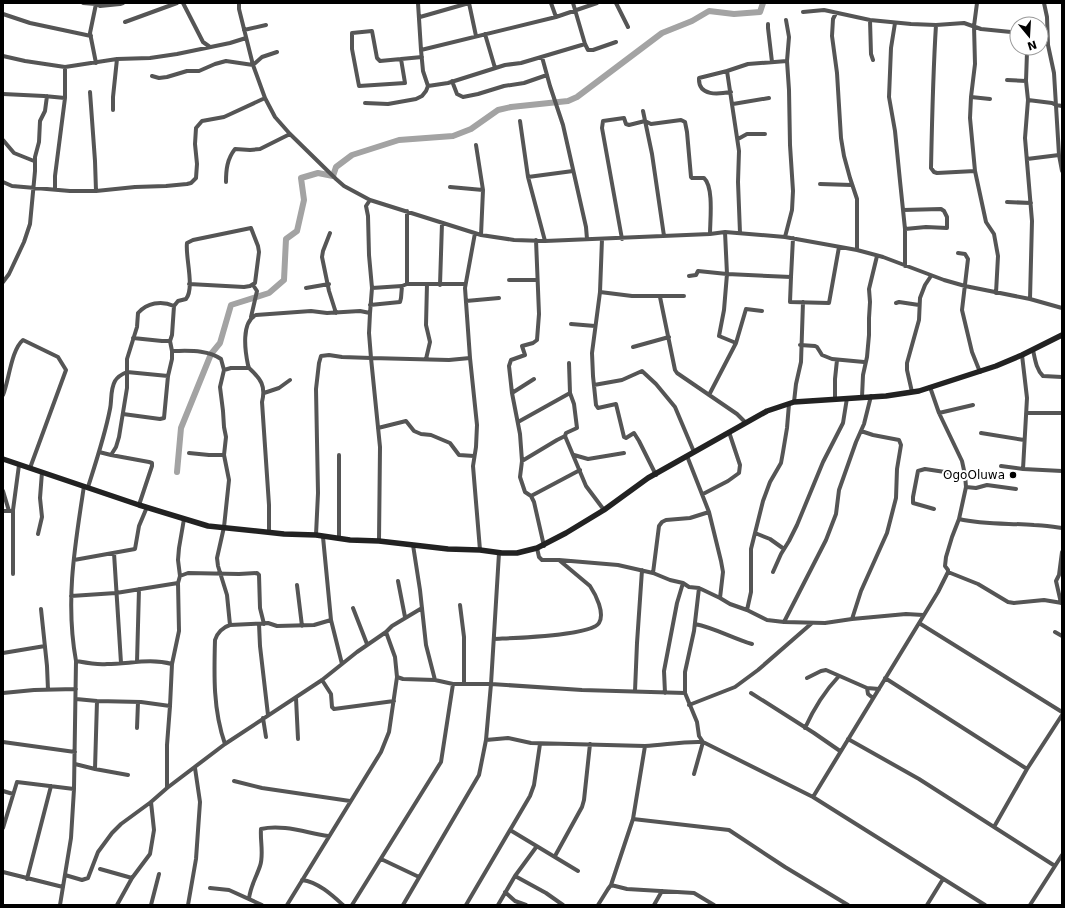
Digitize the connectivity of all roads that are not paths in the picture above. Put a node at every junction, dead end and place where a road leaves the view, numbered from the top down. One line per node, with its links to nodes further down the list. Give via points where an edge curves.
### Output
1 (83, 3): 13 (street)
2 (123, 3): 13 (street, via 100,6)
3 (177, 3): 22 (street)
4 (183, 3): 37 (street, via 203,42)
5 (239, 3): 29 (street)
6 (418, 3): 18 (street)
7 (551, 3): 19 (street)
8 (573, 3): 14 (street)
9 (597, 3): 14 (street)
10 (616, 3): 28 (street)
11 (977, 3): 27 (street)
12 (1044, 3): 72 (street)
13 (96, 4): 32 (street)
14 (575, 10): 19 (street); 36 (street)
15 (803, 12): 16 (street, via 824,10)
16 (836, 13): 21 (street); 93 (street, via 832,36 841,138)
17 (3, 14): 32 (street, via 30,23)
18 (420, 16): 33 (street, via 469,3); 38 (street)
19 (556, 17): 31 (street)
20 (786, 20): 47 (street, via 789,37)
21 (870, 20): 23 (street); 46 (street)
22 (125, 22)
23 (895, 23): 25 (street); 102 (street, via 889,97)
24 (768, 24): 48 (street)
25 (936, 24): 27 (street, via 964,23); 87 (street, via 931,168 937,173)
26 (266, 25): 29 (street)
27 (974, 26): 30 (street); 64 (street, via 975,64)
28 (628, 28)
29 (244, 30): 34 (street)
30 (1009, 32)
31 (485, 34): 33 (street); 52 (street)
32 (91, 36): 49 (street)
33 (476, 36): 38 (street)
34 (246, 38): 37 (street); 50 (street)
35 (616, 42): 36 (street, via 593,50 588,50)
36 (585, 44): 43 (street)
37 (210, 47): 44 (street, via 164,56)
38 (421, 50): 42 (street)
39 (277, 52): 50 (street, via 262,57)
40 (3, 56): 51 (street)
41 (1027, 56): 57 (street)
42 (422, 57): 45 (street); 59 (street)
43 (542, 57): 52 (street); 54 (street)
44 (117, 59): 49 (street); 74 (street)
45 (403, 59): 45 (street, via 406,83 359,86 352,49 352,33 372,31 377,58 380,61)
46 (873, 60)
47 (787, 61): 48 (street); 113 (street, via 793,191 792,210)
48 (772, 62): 53 (street, via 748,64)
49 (96, 63): 51 (street)
50 (252, 65): 55 (street, via 226,62 199,71 187,71 159,78); 66 (street)
51 (65, 67): 65 (street)
52 (495, 68): 58 (street)
53 (727, 70): 61 (street); 61 (street, via 703,76 698,81 702,89 708,93)
54 (547, 75): 58 (street, via 463,97 457,94); 86 (street, via 563,125)
55 (152, 76)
56 (1007, 80): 57 (street)
57 (1026, 80): 69 (street)
58 (452, 81): 59 (street)
59 (428, 86): 70 (street, via 422,96 416,99 388,104)
60 (90, 92): 97 (street)
61 (731, 92): 71 (street)
62 (3, 94): 63 (street)
63 (47, 96): 65 (street); 85 (street)
64 (971, 97): 68 (street); 87 (street)
65 (65, 98): 96 (street)
66 (264, 98): 78 (street); 97 (street, via 224,117 202,121 196,128 197,173 191,183)
67 (769, 98): 71 (street)
68 (990, 99)
69 (1028, 100): 72 (street); 84 (street, via 1025,129)
70 (365, 103)
71 (733, 104): 80 (street)
72 (1056, 105): 73 (street); 83 (street)
73 (1062, 106)
74 (113, 110)
75 (643, 111): 77 (street)
76 (520, 121): 89 (street)
77 (645, 121): 110 (street, via 651,124 680,120 685,122 690,177 704,178 708,186); 112 (street); 117 (street, via 628,125 624,118 606,120 602,124)
78 (290, 134): 91 (street, via 260,149 235,149 228,161); 99 (street, via 344,186)
79 (765, 134): 80 (street, via 747,134)
80 (738, 139): 109 (street)
81 (3, 140): 85 (street, via 14,153)
82 (476, 145): 98 (street)
83 (1059, 155): 84 (street); 88 (street)
84 (1027, 159): 101 (street)
85 (34, 161): 94 (street)
86 (573, 171): 89 (street); 115 (street)
87 (975, 171): 144 (street, via 986,222 994,234 998,256)
88 (1062, 171)
89 (528, 177): 119 (street)
90 (3, 182): 94 (street, via 12,186)
91 (226, 182)
92 (820, 184): 93 (street)
93 (852, 185): 121 (street, via 857,199)
94 (33, 187): 96 (street); 131 (street, via 29,228)
95 (450, 187): 98 (street)
96 (55, 189): 97 (street)
97 (96, 190)
98 (483, 190): 111 (street)
99 (370, 200): 103 (street); 142 (street, via 366,206)
100 (1007, 202): 101 (street)
101 (1031, 203): 148 (street)
102 (903, 210): 105 (street); 105 (street, via 941,209 947,217 947,228)
103 (407, 211): 104 (street); 134 (street)
104 (442, 223): 108 (street); 138 (street)
105 (905, 228): 124 (street)
106 (725, 232): 109 (street); 110 (street); 125 (street)
107 (330, 233): 133 (street, via 322,257)
108 (475, 233): 111 (street); 136 (street)
109 (740, 233): 113 (street)
110 (710, 234): 112 (street)
111 (481, 235): 118 (street)
112 (664, 236): 117 (street)
113 (785, 237): 114 (street)
114 (793, 238): 120 (street); 128 (street)
115 (587, 239): 116 (street); 119 (street)
116 (602, 239): 117 (street); 143 (street)
117 (622, 239)
118 (536, 240): 119 (street); 130 (street)
119 (545, 241)
120 (839, 248): 121 (street); 150 (street, via 828,303)
121 (857, 250): 123 (street)
122 (958, 253): 140 (street, via 965,254 968,259)
123 (877, 256): 124 (street); 176 (street, via 869,289 869,335 867,357)
124 (905, 266): 127 (street)
125 (727, 274): 126 (street, via 698,271 696,275); 128 (street); 166 (street, via 719,336)
126 (690, 276)
127 (931, 276): 140 (street); 153 (street, via 923,290)
128 (791, 277): 150 (street, via 790,302)
129 (509, 280): 130 (street)
130 (537, 280): 190 (street, via 539,314 536,340 522,346 525,354 510,362)
131 (3, 282)
132 (189, 284): 137 (street, via 244,287); 137 (street, via 187,243 251,228 258,246 256,279); 154 (street, via 187,298 178,301)
133 (329, 284): 141 (street); 157 (street)
134 (407, 284): 135 (street); 139 (street)
135 (427, 284): 138 (street); 174 (street, via 426,325 430,342)
136 (465, 284): 138 (street); 149 (street)
137 (253, 285): 159 (street, via 257,291)
138 (440, 285)
139 (402, 286): 142 (street); 152 (street, via 400,302)
140 (965, 286): 144 (street); 181 (street, via 962,310 972,352)
141 (306, 288)
142 (372, 288): 152 (street)
143 (600, 292): 145 (street); 161 (street)
144 (996, 293): 148 (street)
145 (660, 296): 146 (street); 163 (street)
146 (684, 296)
147 (499, 298): 149 (street)
148 (1030, 299): 155 (street)
149 (466, 301): 173 (street)
150 (803, 302): 167 (street)
151 (896, 303): 153 (street)
152 (370, 305): 158 (street)
153 (919, 305): 188 (street, via 919,320 907,363)
154 (174, 306): 164 (street, via 160,303 146,305 138,313); 165 (street)
155 (1062, 308)
156 (762, 311): 166 (street, via 746,309)
157 (336, 313): 158 (street); 159 (street, via 304,311)
158 (370, 313): 172 (street)
159 (251, 317): 178 (street, via 245,340)
160 (571, 324): 161 (street)
161 (595, 326): 186 (street, via 592,362)
162 (1062, 335): 169 (street)
163 (669, 337): 168 (street); 193 (street, via 675,370)
164 (133, 338): 165 (street); 180 (street, via 127,359)
165 (170, 340): 170 (street)
166 (736, 344): 193 (street)
167 (800, 345): 175 (street, via 817,347 822,355); 198 (street, via 801,362)
168 (633, 347)
169 (1033, 350): 171 (street); 183 (street, via 1043,376)
170 (172, 351): 179 (street, via 211,354 221,359); 182 (street)
171 (1022, 355): 181 (street); 201 (street, via 1027,398)
172 (371, 358): 174 (street); 206 (street); 253 (street, via 321,356 316,389)
173 (470, 358): 174 (street); 220 (street, via 476,425)
174 (426, 359)
175 (837, 360): 176 (street); 196 (street)
176 (864, 362): 195 (street)
177 (569, 363): 191 (street)
178 (248, 368): 179 (street); 189 (street, via 263,386)
179 (224, 370): 217 (street, via 220,387 226,437)
180 (127, 372): 182 (street); 203 (street); 212 (street, via 114,382)
181 (980, 372): 187 (street)
182 (168, 376): 203 (street, via 164,418)
183 (1062, 377)
184 (534, 379): 190 (street)
185 (290, 380): 189 (street, via 279,388)
186 (594, 385): 213 (street, via 622,380 642,371 675,407); 231 (street, via 597,407 616,404 624,437 634,434)
187 (930, 387): 188 (street); 200 (street)
188 (912, 392): 194 (street)
189 (264, 393): 250 (street, via 262,402)
190 (512, 393): 204 (street)
191 (570, 394): 204 (street); 210 (street, via 577,427)
192 (3, 395): 226 (street, via 12,363 23,340 58,357 66,370)
193 (708, 396): 205 (street, via 737,414)
194 (871, 396): 195 (street); 207 (street)
195 (862, 397): 197 (street)
196 (835, 398): 197 (street); 198 (street)
197 (847, 398): 260 (street, via 843,423 797,526)
198 (792, 403): 205 (street, via 767,411); 251 (street, via 784,452 763,501)
199 (973, 405): 200 (street)
200 (939, 413): 232 (street, via 962,461)
201 (1026, 413): 202 (street); 211 (street)
202 (1062, 413)
203 (123, 414): 216 (street, via 118,444)
204 (518, 422): 223 (street)
205 (746, 423): 208 (street)
206 (378, 428): 220 (street, via 406,421 414,431 450,443 459,455); 256 (street)
207 (861, 431): 291 (street, via 899,440 901,444 896,498 887,533 861,591); 293 (street, via 826,540)
208 (729, 432): 213 (street); 237 (street, via 740,465 739,473)
209 (981, 433): 211 (street)
210 (565, 436): 219 (street); 223 (street)
211 (1024, 440): 227 (street)
212 (99, 452): 216 (street); 233 (street)
213 (694, 452): 221 (street)
214 (189, 453): 217 (street)
215 (624, 453): 219 (street, via 588,460)
216 (111, 455): 239 (street, via 152,463)
217 (224, 455): 248 (street, via 229,480)
218 (339, 455): 255 (street)
219 (574, 455): 228 (street)
220 (474, 456): 261 (street, via 475,506)
221 (687, 456): 231 (street); 237 (street)
222 (3, 459): 224 (street)
223 (522, 461): 238 (street, via 520,471 523,486)
224 (19, 465): 226 (street); 244 (street)
225 (1001, 466): 227 (street)
226 (30, 468): 230 (street)
227 (1023, 469): 229 (street)
228 (580, 470): 238 (street); 242 (street, via 586,486)
229 (1062, 471)
230 (42, 472): 233 (street); 252 (street, via 42,517)
231 (656, 474): 242 (street)
232 (965, 475): 234 (street); 241 (street, via 925,469 918,471 913,503)
233 (86, 487): 239 (street); 265 (street)
234 (966, 487): 235 (street, via 987,485); 247 (street)
235 (1016, 489)
236 (3, 490): 244 (street)
237 (703, 494): 245 (street)
238 (531, 496): 258 (street)
239 (140, 505): 240 (street)
240 (146, 507): 246 (street); 263 (street, via 135,549)
241 (934, 508)
242 (604, 510): 258 (street)
243 (3, 511): 244 (street)
244 (11, 511): 271 (street)
245 (710, 512): 270 (street, via 662,522 659,526); 282 (street, via 723,572)
246 (184, 519): 248 (street, via 208,526); 273 (street, via 178,560)
247 (959, 519): 249 (street); 269 (street, via 946,557 945,566)
248 (224, 527): 250 (street); 272 (street, via 217,558)
249 (1062, 528)
250 (269, 533): 253 (street)
251 (755, 533): 260 (street, via 770,538); 288 (street, via 751,549 751,592)
252 (38, 534)
253 (316, 535): 254 (street)
254 (323, 537): 255 (street); 292 (street)
255 (339, 538): 256 (street)
256 (379, 541): 257 (street)
257 (413, 545): 261 (street); 286 (street)
258 (544, 546): 259 (street)
259 (537, 548): 264 (street, via 517,553); 266 (street, via 542,560)
260 (784, 549): 268 (street)
261 (480, 550): 264 (street)
262 (1062, 552): 283 (street, via 1056,581)
263 (114, 553): 265 (street); 280 (street)
264 (499, 553): 303 (street)
265 (74, 560): 281 (street)
266 (558, 560): 267 (street, via 618,565); 303 (street, via 590,586 601,614 597,626 562,634)
267 (642, 570): 270 (street); 326 (street)
268 (773, 572)
269 (948, 572): 283 (street, via 978,584 1008,602 1044,600); 289 (street)
270 (653, 573): 276 (street)
271 (13, 574)
272 (221, 574): 273 (street, via 188,573); 296 (street, via 257,572); 298 (street, via 227,595)
273 (180, 576): 275 (street)
274 (398, 581): 290 (street)
275 (178, 583): 279 (street); 311 (street, via 179,631)
276 (683, 583): 278 (street, via 689,587); 328 (street, via 664,671)
277 (297, 585): 299 (street)
278 (699, 588): 282 (street); 297 (street)
279 (139, 589): 280 (street); 309 (street)
280 (116, 592): 281 (street); 310 (street)
281 (71, 596): 308 (street)
282 (720, 598): 288 (street)
283 (1061, 603)
284 (460, 605): 320 (street, via 464,637)
285 (353, 608): 304 (street)
286 (422, 608): 290 (street); 318 (street, via 426,645)
287 (42, 609): 306 (street)
288 (747, 610): 293 (street, via 767,620)
289 (923, 615): 291 (street); 295 (street)
290 (405, 617): 300 (street)
291 (852, 619): 294 (street)
292 (331, 620): 299 (street); 312 (street)
293 (784, 622): 294 (street)
294 (813, 623): 337 (street, via 735,687)
295 (919, 623): 316 (street); 339 (street)
296 (261, 624): 298 (street); 299 (street); 340 (street, via 260,646)
297 (695, 624): 305 (street); 329 (street, via 685,672)
298 (230, 625): 350 (street, via 218,633 215,640 214,683 218,722)
299 (302, 626)
300 (386, 632): 304 (street); 314 (street, via 395,657)
301 (1055, 632): 302 (street)
302 (1062, 636)
303 (494, 639): 321 (street)
304 (367, 644): 312 (street)
305 (752, 644)
306 (45, 646): 307 (street); 325 (street)
307 (3, 652)
308 (76, 661): 310 (street, via 93,664); 323 (street)
309 (137, 662): 310 (street); 311 (street, via 156,661)
310 (121, 663)
311 (172, 664): 338 (street)
312 (342, 664): 317 (street)
313 (839, 676): 315 (street, via 826,670); 322 (street); 343 (street, via 826,690)
314 (397, 677): 318 (street); 335 (street)
315 (807, 678)
316 (885, 678): 324 (street); 359 (street)
317 (322, 680): 331 (street); 335 (street, via 331,694 334,709)
318 (435, 680): 319 (street)
319 (454, 684): 320 (street); 379 (street, via 441,762)
320 (464, 684): 321 (street)
321 (491, 684): 326 (street); 347 (street)
322 (867, 688): 324 (street); 332 (street, via 868,694)
323 (76, 689): 325 (street); 333 (street)
324 (879, 689): 332 (street)
325 (48, 690): 327 (street)
326 (636, 691): 328 (street)
327 (3, 693)
328 (665, 693): 329 (street)
329 (685, 693): 337 (street)
330 (751, 693): 343 (street)
331 (296, 698): 340 (street); 345 (street)
332 (873, 698): 346 (street)
333 (76, 699): 334 (street); 355 (street)
334 (97, 701): 336 (street); 358 (street)
335 (394, 701): 369 (street, via 389,732 381,752)
336 (138, 702): 338 (street); 342 (street)
337 (689, 705): 349 (street)
338 (170, 706): 364 (street)
339 (1062, 714): 359 (street)
340 (268, 715): 341 (street)
341 (263, 718): 344 (street); 350 (street)
342 (137, 728)
343 (805, 728): 354 (street)
344 (266, 737)
345 (298, 739)
346 (848, 739): 354 (street); 372 (street, via 919,779)
347 (486, 740): 351 (street, via 508,738); 388 (street, via 476,782)
348 (3, 742): 355 (street)
349 (703, 742): 353 (street); 360 (street); 368 (street)
350 (225, 744): 357 (street)
351 (540, 744): 352 (street); 374 (street, via 534,785)
352 (590, 744): 353 (street); 378 (street, via 582,807)
353 (645, 746): 371 (street)
354 (840, 751): 368 (street)
355 (75, 752): 356 (street)
356 (75, 764): 358 (street); 365 (street)
357 (194, 768): 364 (street); 403 (street, via 200,802 196,859)
358 (95, 769): 361 (street)
359 (1027, 769): 372 (street)
360 (694, 774)
361 (128, 775)
362 (234, 781): 369 (street, via 262,788)
363 (51, 786): 365 (street); 367 (street, via 19,781); 390 (street)
364 (167, 788): 370 (street)
365 (74, 789): 386 (street, via 71,838)
366 (3, 791): 367 (street)
367 (13, 794): 373 (street)
368 (813, 797): 391 (street)
369 (350, 801): 375 (street)
370 (150, 802): 386 (street, via 112,833 98,852 88,878 82,880); 389 (street, via 154,830 150,854)
371 (633, 819): 394 (street); 416 (street, via 729,830)
372 (994, 827): 380 (street)
373 (3, 828)
374 (510, 830): 376 (street); 409 (street)
375 (328, 836): 384 (street); 399 (street, via 305,833 292,828 261,828 260,866)
376 (538, 846): 378 (street); 387 (street)
377 (1062, 855): 380 (street)
378 (555, 856): 382 (street)
379 (381, 859): 388 (street); 407 (street)
380 (1055, 866): 419 (street)
381 (100, 869): 389 (street)
382 (578, 871)
383 (3, 872): 390 (street)
384 (307, 872): 392 (street); 393 (street)
385 (159, 874): 402 (street)
386 (65, 875): 395 (street)
387 (515, 876): 398 (street); 412 (street)
388 (419, 877): 408 (street)
389 (132, 878): 401 (street)
390 (26, 879): 395 (street)
391 (943, 879): 417 (street); 418 (street)
392 (302, 880): 393 (street); 405 (street)
393 (307, 881): 406 (street)
394 (612, 885): 397 (street, via 627,889); 413 (street)
395 (63, 887): 400 (street)
396 (210, 888): 399 (street, via 229,890)
397 (662, 891): 414 (street); 415 (street, via 694,893)
398 (505, 892): 410 (street); 411 (street, via 515,901)
399 (249, 899): 404 (street)
400 (60, 905)
401 (117, 905)
402 (151, 905)
403 (188, 905)
404 (262, 905)
405 (287, 905)
406 (343, 905)
407 (352, 905)
408 (403, 905)
409 (466, 905)
410 (498, 905)
411 (526, 905)
412 (563, 905)
413 (598, 905)
414 (654, 905)
415 (714, 905)
416 (848, 905)
417 (927, 905)
418 (985, 905)
419 (1030, 905)

